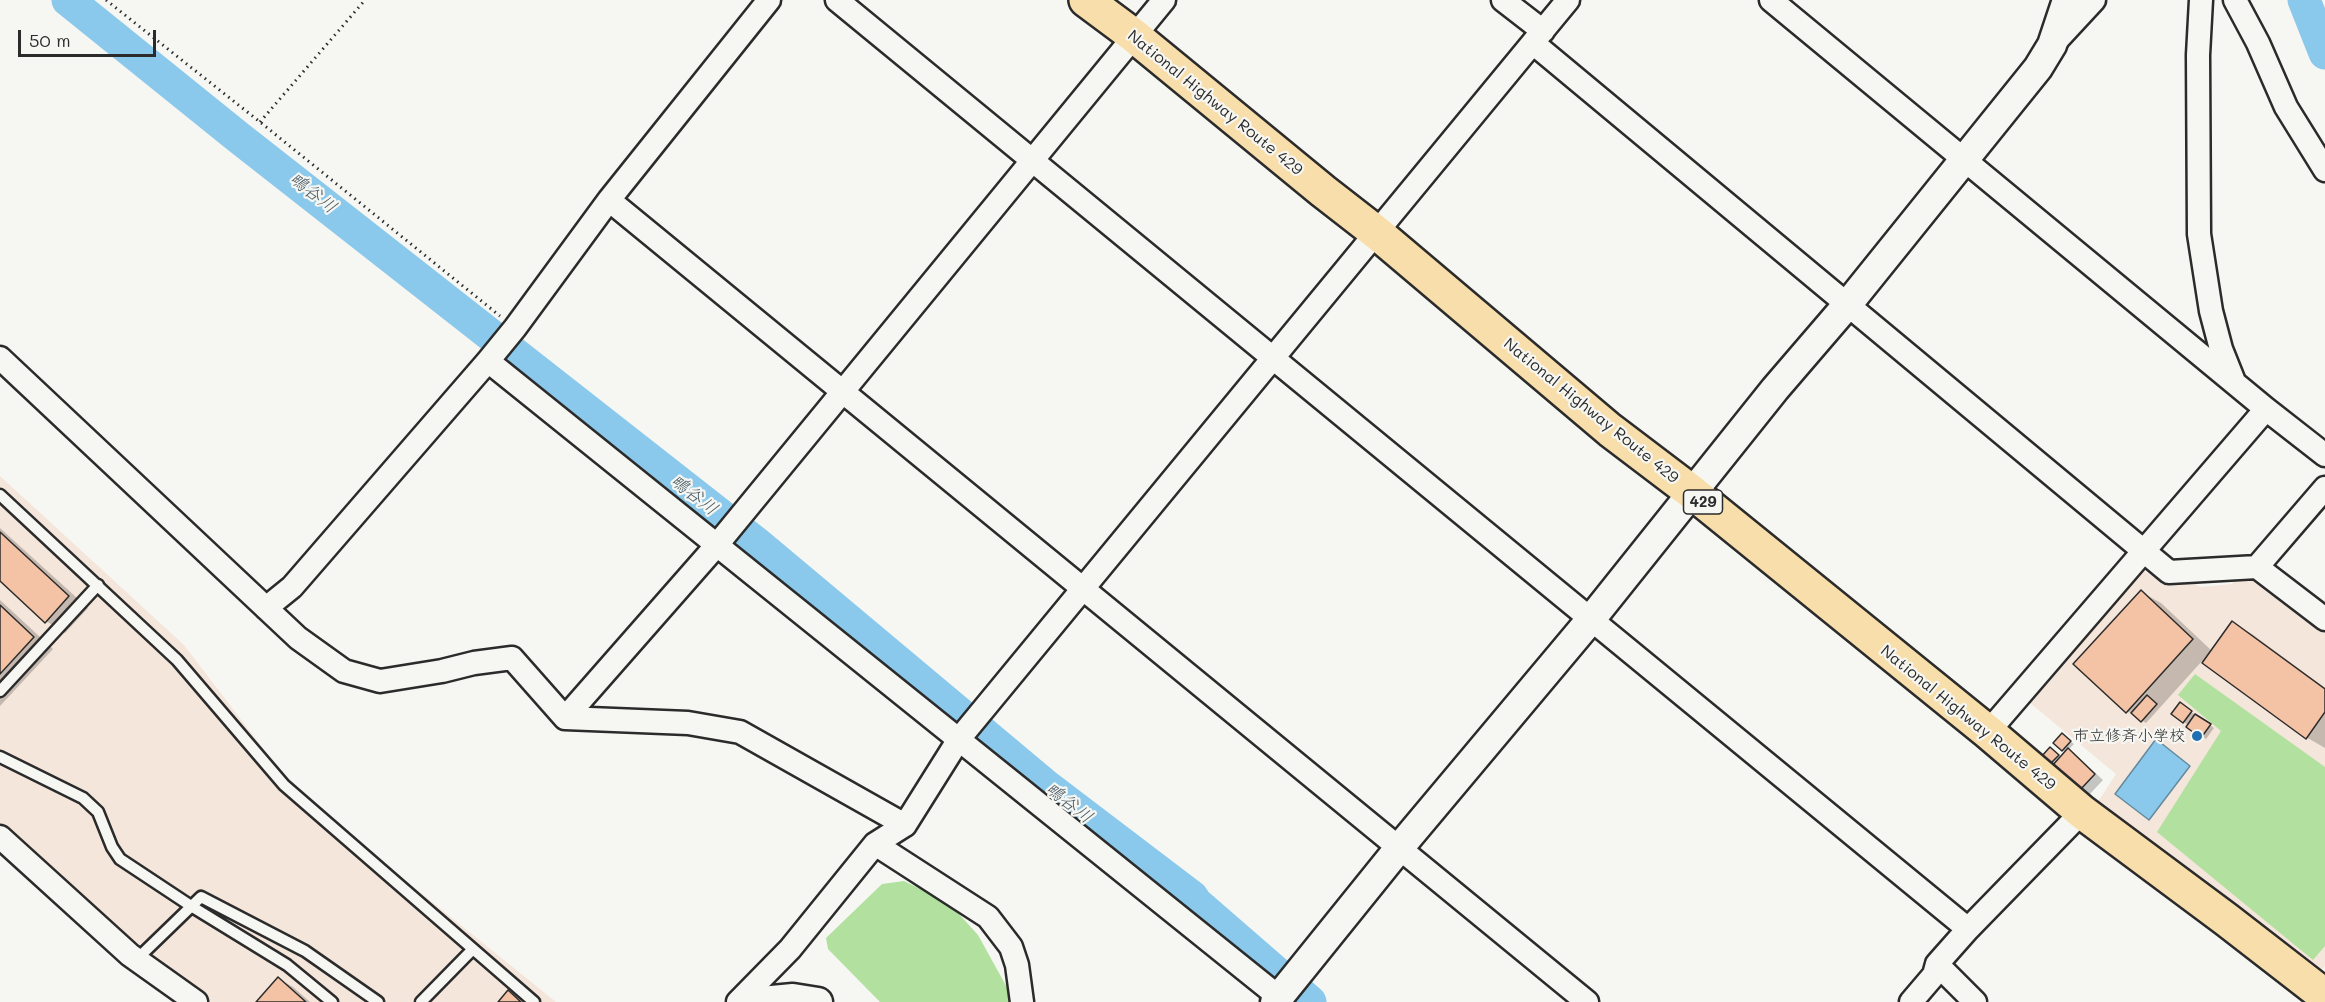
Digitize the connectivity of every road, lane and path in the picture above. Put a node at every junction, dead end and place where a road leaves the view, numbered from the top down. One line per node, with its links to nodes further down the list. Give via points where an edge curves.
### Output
1 (106, 0): 17 (path)
2 (365, 0): 17 (path)
3 (769, 0): 21 (street)
4 (837, 0): 19 (street)
5 (1086, 0): 14 (highway, National Highway Route 429 / 429)
6 (1164, 0): 14 (street)
7 (1503, 0): 15 (street)
8 (1568, 0): 15 (street)
9 (1771, 0): 18 (street)
10 (2067, 0): 16 (street)
11 (2094, 0): 16 (street)
12 (2201, 0): 28 (street, via 2199,234 2211,312)
13 (2235, 0): 20 (street, via 2286,107)
14 (1133, 36): 19 (street); 22 (highway, National Highway Route 429 / 429)
15 (1538, 37): 22 (street); 23 (street)
16 (2052, 45): 18 (street)
17 (260, 122): 24 (path)
18 (1964, 159): 23 (street); 28 (street)
19 (1033, 160): 26 (street); 29 (street)
20 (2325, 170)
21 (609, 200): 24 (street); 29 (street)
22 (1377, 233): 26 (street); 33 (highway, National Highway Route 429 / 429, via 1610,430)
23 (1848, 304): 33 (street); 36 (street)
24 (515, 328): 27 (street)
25 (0, 358): 40 (street)
26 (1273, 360): 39 (street); 41 (street)
27 (488, 361): 35 (street); 40 (street, via 292,587)
28 (2234, 381): 30 (street)
29 (842, 392): 35 (street); 39 (street)
30 (2266, 409): 31 (street); 36 (street)
31 (2325, 455)
32 (2325, 488): 37 (street)
33 (1693, 494): 41 (street); 45 (highway, National Highway Route 429 / 429)
34 (0, 495): 38 (lane)
35 (716, 546): 44 (street); 46 (street)
36 (2143, 552): 37 (street, via 2169,572); 45 (street)
37 (2257, 567): 42 (street)
38 (98, 585): 43 (lane); 55 (lane, via 177,660 284,785)
39 (1084, 589): 46 (street); 52 (street)
40 (266, 608): 44 (street, via 298,638 344,671 380,681 512,658)
41 (1592, 618): 52 (street); 54 (street)
42 (2325, 619)
43 (0, 691)
44 (564, 718): 49 (street, via 688,723 740,732)
45 (1988, 732): 48 (highway, National Highway Route 429 / 429)
46 (959, 739): 49 (street); 60 (street)
47 (0, 757): 53 (lane, via 83,798 98,812 120,859)
48 (2082, 812): 54 (street); 58 (highway, National Highway Route 429 / 429)
49 (905, 825): 51 (street)
50 (0, 837): 56 (street)
51 (875, 844): 66 (street, via 790,949); 69 (street, via 988,917 1011,947)
52 (1400, 847): 60 (street); 70 (street)
53 (191, 906): 56 (lane); 59 (lane, via 201,897 305,951); 62 (lane, via 287,965)
54 (1968, 929): 57 (street)
55 (473, 949): 64 (lane); 65 (lane)
56 (136, 960): 61 (street)
57 (1938, 964): 71 (street, via 1934,975); 72 (street)
58 (2322, 995)
59 (365, 998): 63 (lane)
60 (1277, 1000)
61 (196, 1002)
62 (332, 1002)
63 (378, 1002)
64 (421, 1002)
65 (534, 1002)
66 (738, 1002)
67 (751, 1002): 68 (street, via 793,998)
68 (818, 1002)
69 (1022, 1002)
70 (1587, 1002)
71 (1911, 1002)
72 (1975, 1002)

